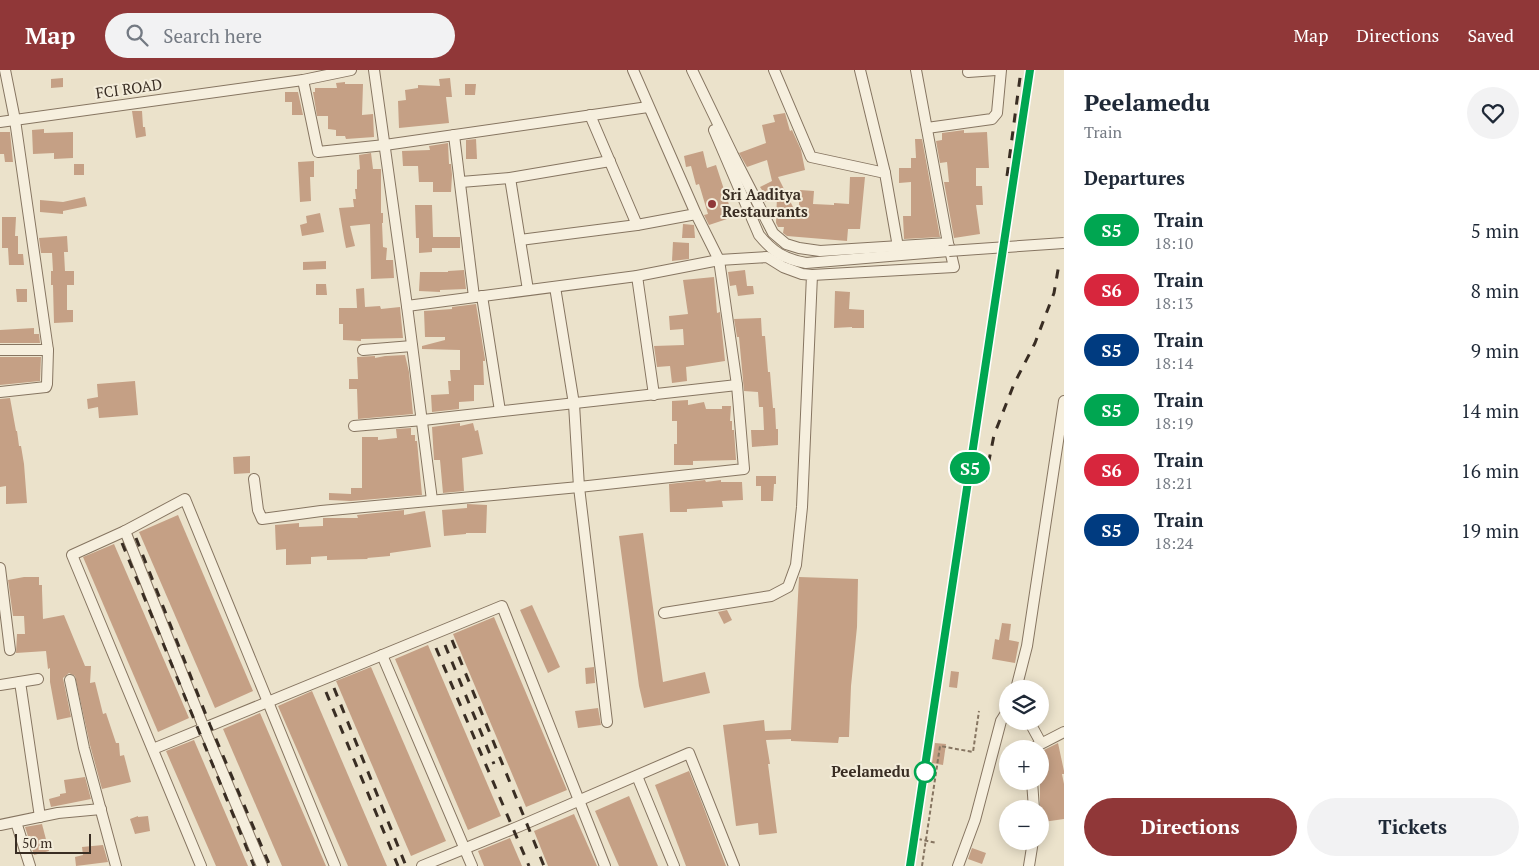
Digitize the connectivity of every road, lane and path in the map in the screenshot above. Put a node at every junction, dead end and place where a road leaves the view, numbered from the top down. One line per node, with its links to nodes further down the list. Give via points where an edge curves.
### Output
1 (5, 70): 16 (street)
2 (351, 70): 13 (street, FCI ROAD)
3 (374, 70): 20 (street)
4 (632, 70): 14 (street)
5 (687, 70): 29 (street, bridge, via 759,234 770,249 790,260 806,262)
6 (692, 70): 30 (street, via 773,233 786,244 799,248)
7 (774, 70): 22 (street, via 811,157)
8 (860, 70): 22 (street)
9 (916, 70): 18 (street)
10 (996, 70): 12 (street)
11 (1002, 70): 18 (street, via 997,113 992,119)
12 (968, 72)
13 (303, 80): 16 (street, FCI ROAD); 20 (street, via 318,152)
14 (648, 106): 15 (street); 25 (street)
15 (590, 115): 19 (street); 21 (street)
16 (14, 120): 17 (street, FCI ROAD); 40 (street)
17 (0, 122)
18 (927, 128): 28 (street)
19 (454, 135): 20 (street); 24 (street)
20 (385, 145): 37 (street)
21 (610, 161): 23 (street); 26 (street)
22 (884, 173): 30 (street)
23 (510, 178): 24 (street); 27 (street)
24 (461, 182): 36 (street)
25 (696, 214): 26 (street); 31 (street)
26 (637, 225): 27 (street)
27 (520, 240): 35 (street)
28 (948, 243): 30 (street); 32 (street, via 954,267)
29 (1064, 244)
30 (898, 247)
31 (718, 260): 32 (street, via 767,257 783,267); 33 (street); 42 (street)
32 (812, 274): 55 (street, via 802,507 796,565 788,587 771,596)
33 (637, 276): 34 (street); 44 (street)
34 (555, 287): 35 (street); 46 (street)
35 (528, 290): 36 (street)
36 (478, 297): 37 (street); 47 (street)
37 (407, 306): 38 (street)
38 (412, 346): 41 (street); 48 (street)
39 (0, 350): 40 (street)
40 (48, 350): 43 (street, via 46,387)
41 (363, 350)
42 (737, 385): 44 (street); 51 (street, via 744,469)
43 (0, 392)
44 (654, 395): 46 (street)
45 (1064, 401): 60 (street, via 1027,646)
46 (574, 404): 47 (street); 51 (street)
47 (500, 411): 48 (street)
48 (423, 420): 49 (street); 52 (street)
49 (354, 426)
50 (254, 479): 52 (street, via 262,519)
51 (579, 488): 52 (street); 65 (street)
52 (432, 500)
53 (125, 531): 63 (street, via 185,499); 66 (street); 70 (street, via 72,555)
54 (0, 568): 56 (street)
55 (664, 613)
56 (10, 650)
57 (382, 655): 63 (street); 72 (street, via 502,606); 80 (street)
58 (38, 679): 61 (street)
59 (70, 680): 73 (street)
60 (1018, 680)
61 (20, 682): 62 (street); 74 (street)
62 (0, 685)
63 (268, 702): 66 (street); 86 (street)
64 (979, 711): 78 (path, via 972,752 940,746)
65 (607, 722)
66 (204, 728): 70 (street); 85 (street)
67 (1000, 730): 93 (street, via 975,820)
68 (1064, 732): 69 (street)
69 (1047, 740)
70 (153, 748): 84 (street)
71 (637, 776): 72 (street); 90 (street); 91 (street, via 689,753)
72 (580, 800): 80 (street); 89 (street)
73 (101, 809): 74 (street); 83 (street)
74 (40, 817): 75 (street)
75 (16, 822): 76 (street); 82 (street)
76 (0, 825)
77 (918, 839): 78 (path)
78 (926, 841): 79 (path); 92 (path)
79 (937, 843)
80 (464, 849): 87 (street); 88 (street)
81 (1032, 850): 94 (street)
82 (30, 866)
83 (116, 866)
84 (201, 866)
85 (262, 866)
86 (335, 866)
87 (422, 866)
88 (472, 866)
89 (605, 866)
90 (674, 866)
91 (734, 866)
92 (922, 866)
93 (958, 866)
94 (1029, 866)

